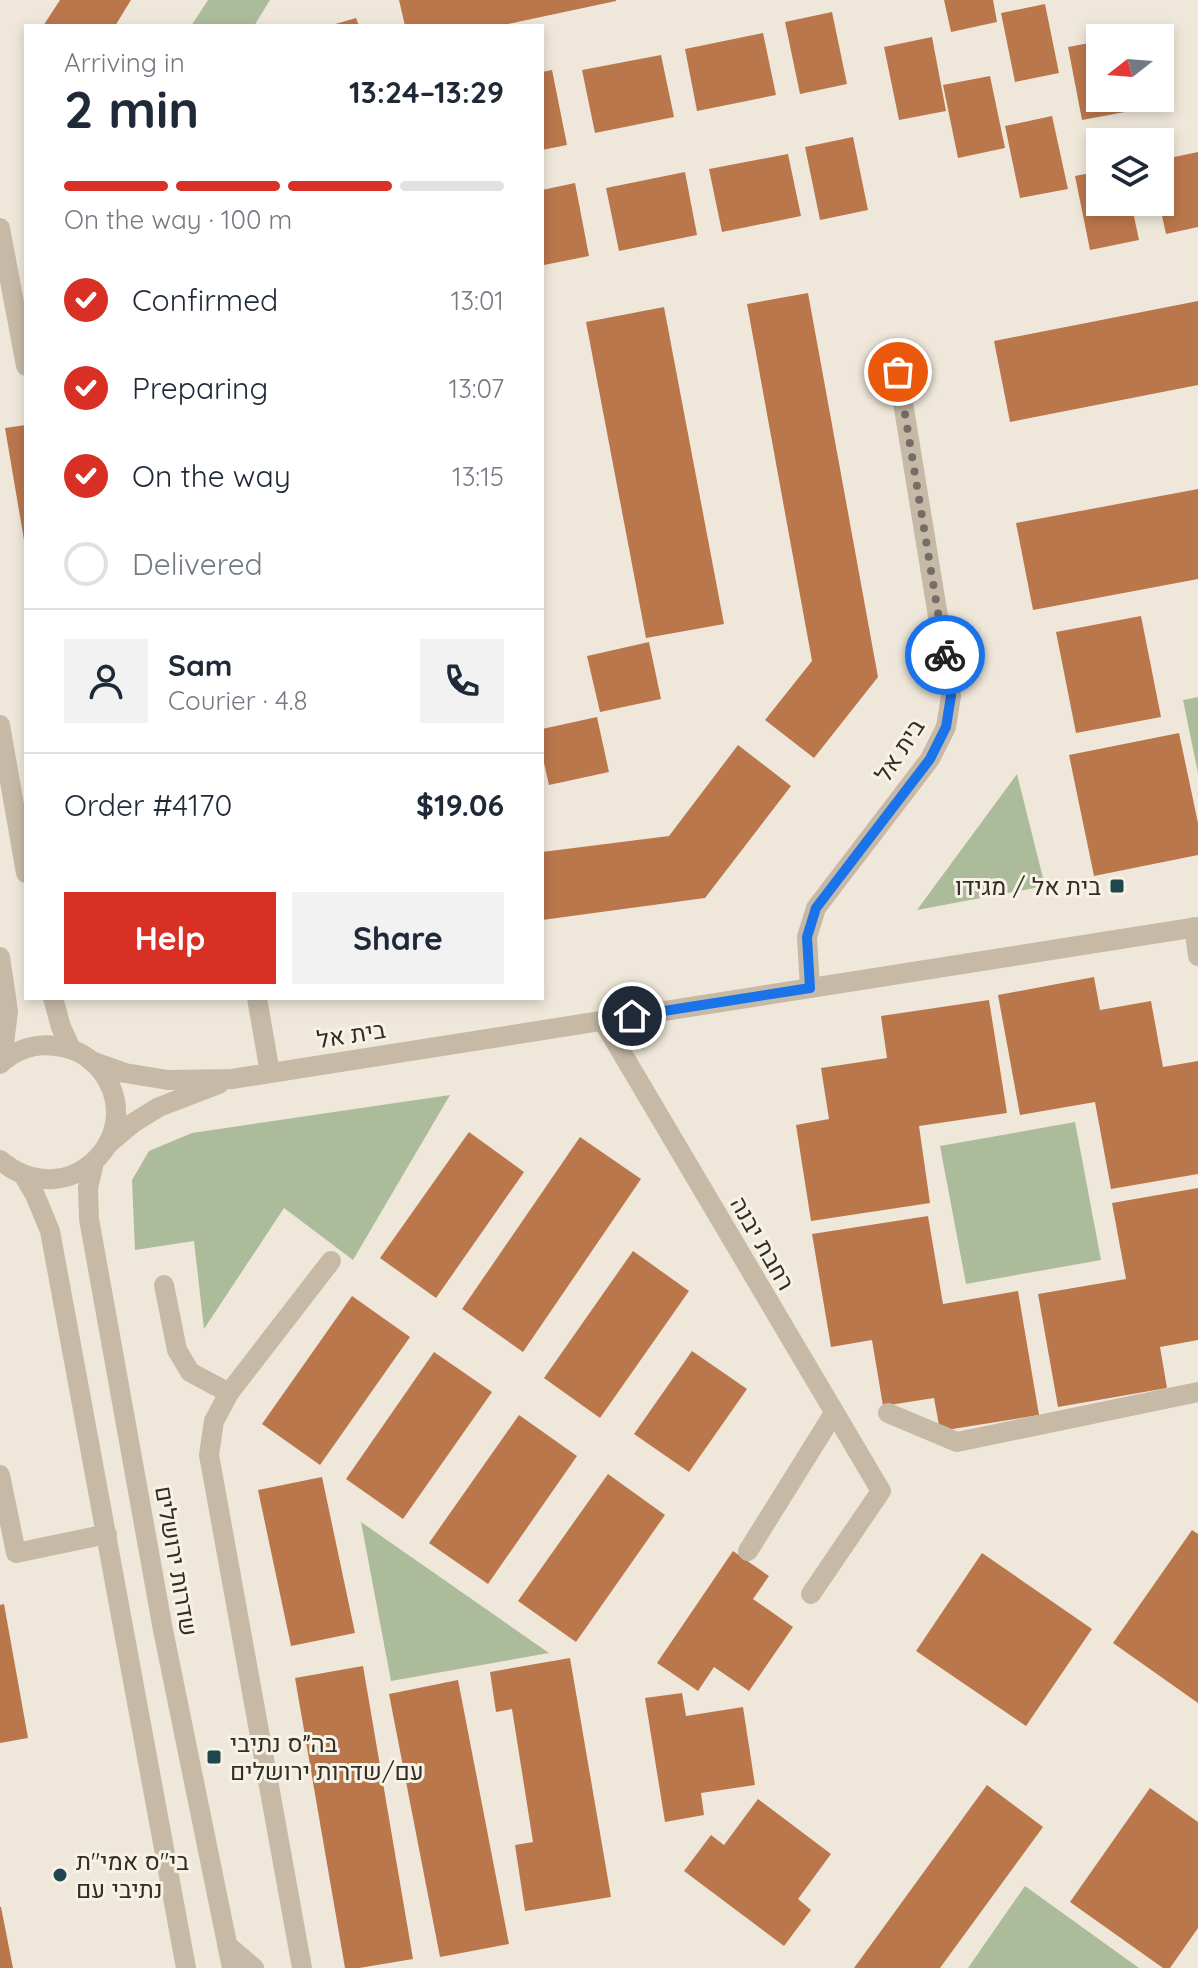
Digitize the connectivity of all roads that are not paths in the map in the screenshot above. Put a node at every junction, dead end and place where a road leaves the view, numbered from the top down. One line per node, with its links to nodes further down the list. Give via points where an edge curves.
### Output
1 (0, 228): 2 (street)
2 (24, 355)
3 (898, 372): 9 (street, בית אל, via 951,696 946,727 930,759 816,908 807,937)
4 (0, 725): 5 (street)
5 (24, 862)
6 (1196, 927): 7 (street); 9 (street, בית אל)
7 (1198, 956)
8 (0, 957): 15 (street, via 8,1011)
9 (810, 988): 12 (street, בית אל)
10 (54, 1000): 13 (street)
11 (257, 1000): 16 (street)
12 (603, 1021): 16 (street, בית אל); 26 (street, רחבת יבנה)
13 (71, 1049): 14 (street); 15 (street, via 35,1045)
14 (91, 1061): 17 (street, בית אל, via 168,1080); 18 (street, via 106,1078 114,1099 115,1122)
15 (1, 1063)
16 (270, 1073): 17 (street, בית אל)
17 (232, 1079): 18 (street, בית אל, via 159,1107)
18 (108, 1144): 20 (street, בית אל)
19 (0, 1160): 21 (street)
20 (94, 1162): 21 (street, via 61,1179); 32 (street, שדרות ירושלים, via 89,1219 163,1630)
21 (24, 1176): 29 (street, via 50,1231)
22 (331, 1261): 25 (street)
23 (164, 1285): 25 (street, via 177,1350 190,1372)
24 (1198, 1392): 27 (street, via 957,1442)
25 (229, 1393): 36 (street, via 214,1421 209,1455)
26 (834, 1413): 30 (street); 31 (street, רחבת יבנה, via 881,1491)
27 (888, 1413)
28 (0, 1475): 29 (street, via 16,1553)
29 (107, 1534): 33 (street)
30 (748, 1551)
31 (811, 1594)
32 (227, 1945): 34 (street, שדרות ירושלים); 35 (street)
33 (186, 1968)
34 (232, 1968)
35 (254, 1968)
36 (302, 1968)

